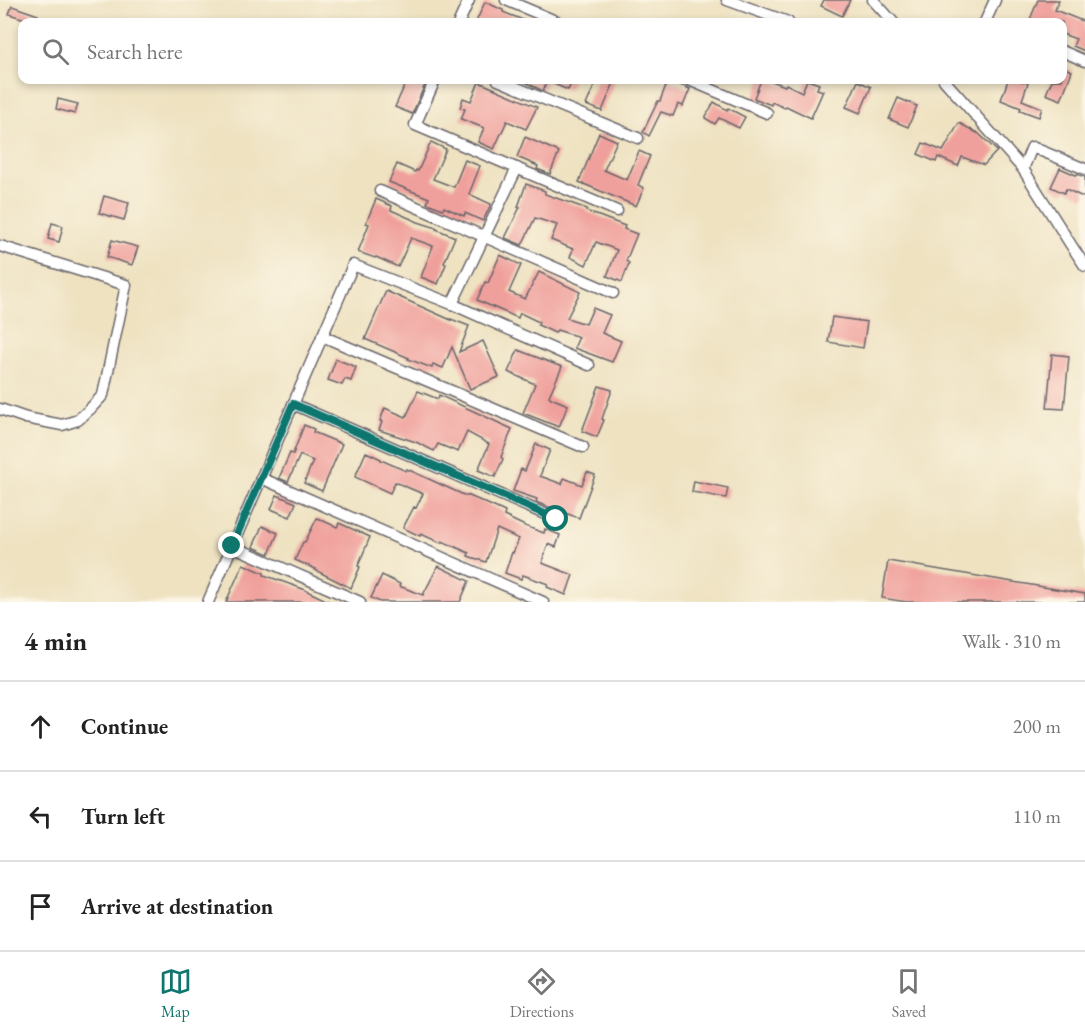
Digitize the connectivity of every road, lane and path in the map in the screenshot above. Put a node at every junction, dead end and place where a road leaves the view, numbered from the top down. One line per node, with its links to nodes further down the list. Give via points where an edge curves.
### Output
1 (469, 0): 6 (street)
2 (506, 0): 7 (street)
3 (728, 0): 8 (street)
4 (873, 0): 9 (street)
5 (995, 0): 10 (street)
6 (461, 18)
7 (549, 18)
8 (777, 18)
9 (889, 18)
10 (989, 18)
11 (1067, 53): 12 (street)
12 (1085, 61)
13 (433, 84): 21 (street, via 416,125)
14 (508, 84): 20 (street)
15 (698, 84): 19 (street)
16 (948, 84): 18 (street)
17 (958, 84): 18 (street)
18 (955, 91): 22 (street)
19 (767, 113)
20 (638, 138)
21 (517, 168): 25 (street); 26 (street)
22 (1023, 169): 23 (street, via 1032,147); 27 (street)
23 (1085, 169)
24 (380, 191): 26 (street)
25 (617, 211)
26 (484, 237): 31 (street); 32 (street)
27 (1071, 245): 29 (street); 30 (street)
28 (0, 246): 36 (street, via 126,285 103,395 90,409 78,420 62,425)
29 (1085, 251)
30 (1085, 266)
31 (613, 293)
32 (452, 304): 33 (street, via 353,266); 34 (street)
33 (322, 336): 35 (street); 37 (street)
34 (589, 365)
35 (293, 404): 38 (street); 39 (street)
36 (0, 409)
37 (583, 447)
38 (261, 478): 40 (street); 43 (street)
39 (556, 519)
40 (232, 546): 41 (street); 42 (street)
41 (208, 602)
42 (360, 602)
43 (543, 602)

